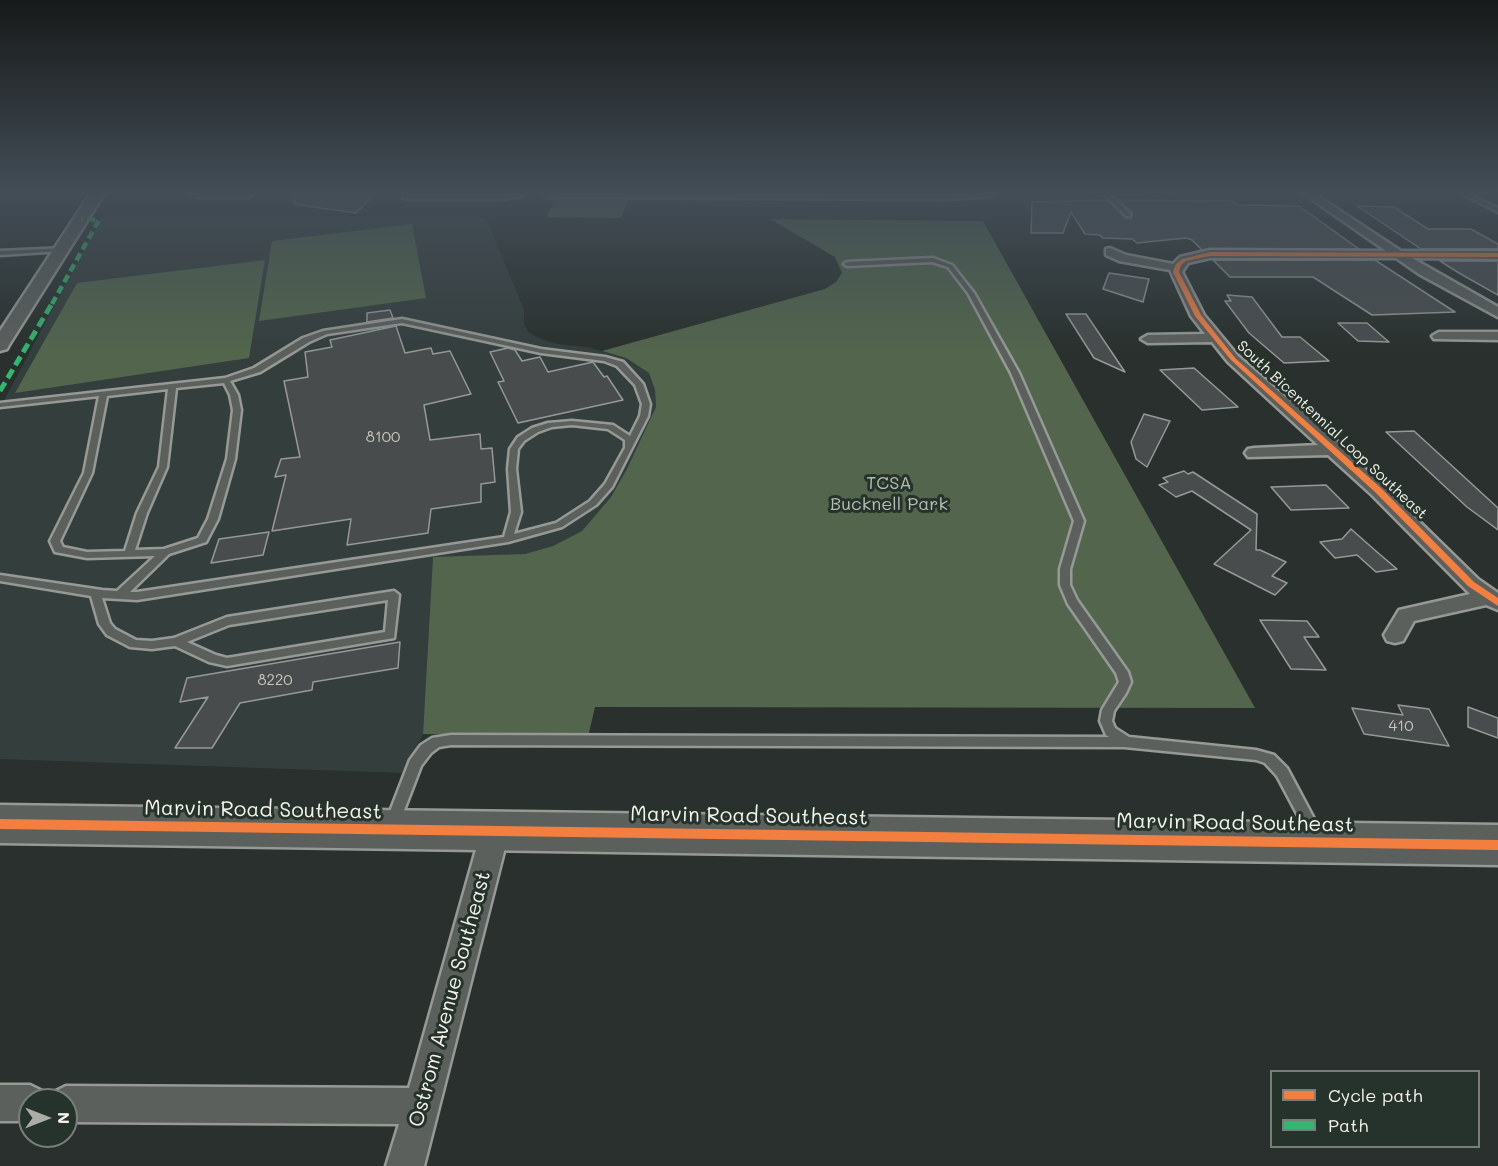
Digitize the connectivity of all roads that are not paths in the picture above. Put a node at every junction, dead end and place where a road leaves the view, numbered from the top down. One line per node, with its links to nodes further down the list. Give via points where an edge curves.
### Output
1 (1390, 248): 5 (street)
2 (62, 249): 4 (lane); 14 (street)
3 (1110, 252): 8 (street)
4 (0, 253)
5 (1398, 254): 6 (street); 8 (street, via 1210,254 1184,260); 9 (street)
6 (1498, 255)
7 (847, 264): 31 (lane, via 933,260 950,266 971,293 1015,373 1079,520 1065,569 1065,585 1122,672 1125,682 1108,710 1106,721 1110,731)
8 (1177, 268): 12 (street, South Bicentennial Loop Southeast, via 1185,294)
9 (1498, 313)
10 (1439, 336): 11 (street)
11 (1498, 336)
12 (1214, 338): 13 (street); 20 (street, South Bicentennial Loop Southeast, via 1254,380)
13 (1148, 339)
14 (0, 345)
15 (226, 380): 16 (lane); 19 (lane, via 257,370 325,332 383,322 415,323 620,364 639,384 646,404); 23 (lane, via 237,410 231,459 213,519 202,540)
16 (172, 387): 17 (lane); 24 (lane, via 162,467)
17 (104, 394): 18 (lane); 24 (lane, via 88,473 55,541 59,550)
18 (0, 405)
19 (629, 448): 22 (lane, via 609,485 593,503 559,525); 22 (lane, via 629,439 619,431 594,424 551,425 521,439 514,449 516,512)
20 (1335, 449): 21 (street); 28 (street, South Bicentennial Loop Southeast, via 1456,570)
21 (1254, 453)
22 (508, 539): 27 (lane, via 164,593)
23 (165, 552): 24 (lane); 27 (lane)
24 (129, 555)
25 (0, 578): 26 (lane)
26 (95, 593): 27 (lane); 30 (lane, via 105,624 120,638 134,644)
27 (120, 595)
28 (1493, 600): 29 (street, via 1407,615)
29 (1395, 635)
30 (176, 642): 30 (lane, via 226,662 390,635 394,595 227,621)
31 (1126, 741): 33 (lane, via 451,740 436,742 415,764); 35 (lane, via 1269,759 1282,772)
32 (0, 824): 33 (main road, Marvin Road Southeast)
33 (391, 830): 34 (main road, Marvin Road Southeast)
34 (495, 832): 35 (main road, Marvin Road Southeast); 40 (street, Ostrom Avenue Southeast)
35 (1319, 842): 36 (main road, Marvin Road Southeast)
36 (1498, 845)
37 (18, 1103): 38 (street)
38 (0, 1104)
39 (78, 1104): 40 (street)
40 (421, 1106): 41 (street, Ostrom Avenue Southeast)
41 (405, 1166)

